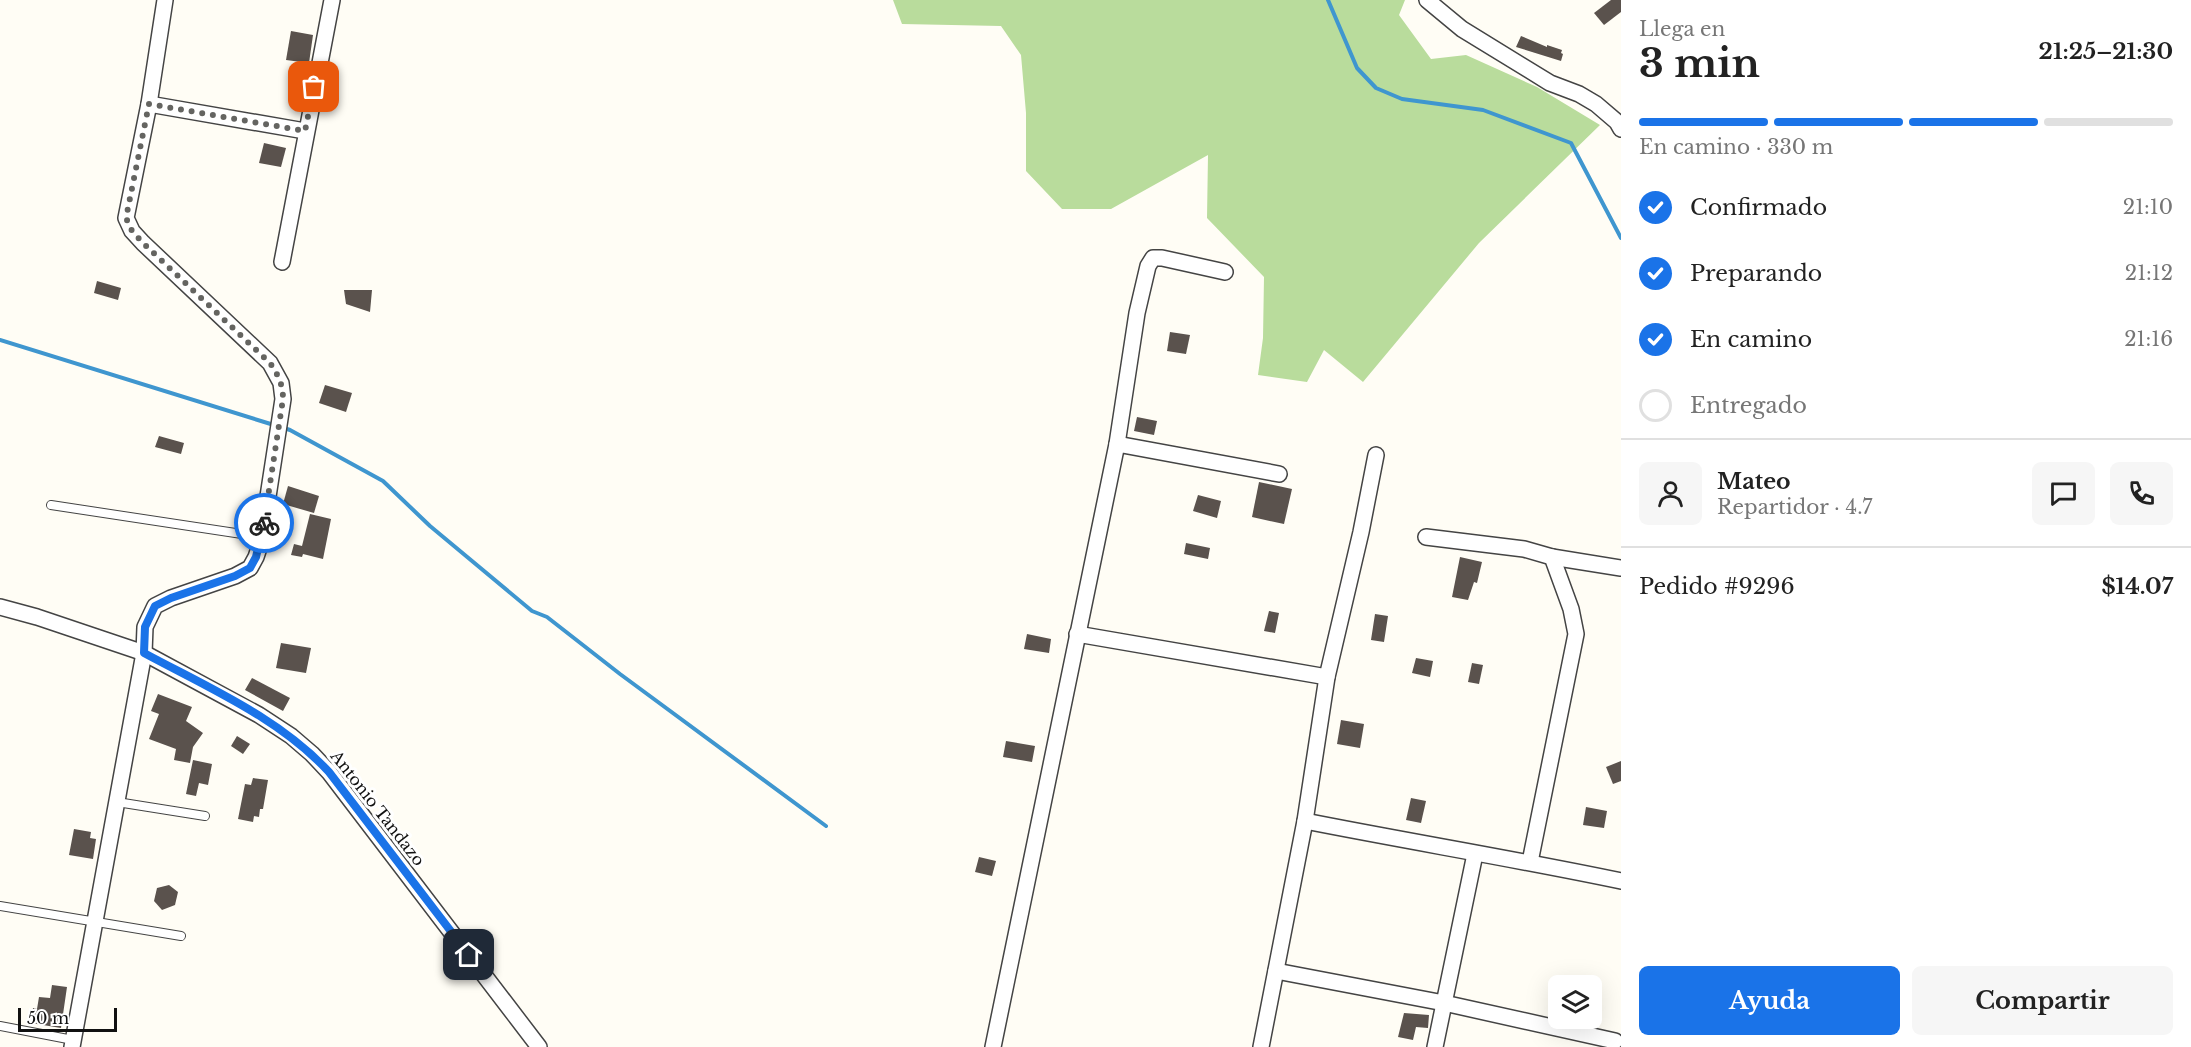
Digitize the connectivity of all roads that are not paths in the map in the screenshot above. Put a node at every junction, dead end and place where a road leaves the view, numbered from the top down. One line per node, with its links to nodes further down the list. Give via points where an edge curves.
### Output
1 (165, 0): 4 (street)
2 (332, 0): 6 (street)
3 (1427, 0): 5 (street, via 1462,29 1550,83 1596,104)
4 (149, 104): 6 (street); 13 (street, via 126,218 132,231 270,363 281,383 283,399)
5 (1621, 129)
6 (305, 131): 7 (street)
7 (282, 262)
8 (1225, 272): 9 (street, via 1162,258 1154,258 1148,266)
9 (1117, 444): 11 (street); 18 (street)
10 (1376, 456): 20 (street)
11 (1279, 474)
12 (51, 505): 13 (lane)
13 (262, 537): 19 (street, via 250,568 155,606 145,627)
14 (1426, 537): 15 (street)
15 (1552, 556): 16 (street); 25 (street, via 1576,634)
16 (1621, 568)
17 (0, 607): 19 (street, Antonio Tandazo)
18 (1077, 634): 20 (street); 36 (street)
19 (144, 653): 21 (street); 35 (street, Antonio Tandazo, via 260,715 312,754)
20 (1327, 677): 23 (street)
21 (117, 802): 22 (lane); 28 (street)
22 (205, 816)
23 (1305, 821): 24 (street); 30 (street)
24 (1475, 854): 25 (street); 31 (street)
25 (1530, 862): 26 (street)
26 (1621, 880)
27 (0, 906): 28 (lane)
28 (95, 920): 29 (lane); 34 (street)
29 (181, 936)
30 (1276, 971): 31 (street); 37 (street)
31 (1444, 1003): 33 (street); 38 (street)
32 (0, 1026): 34 (lane)
33 (1615, 1041)
34 (72, 1044)
35 (539, 1047)
36 (993, 1047)
37 (1261, 1047)
38 (1436, 1047)

